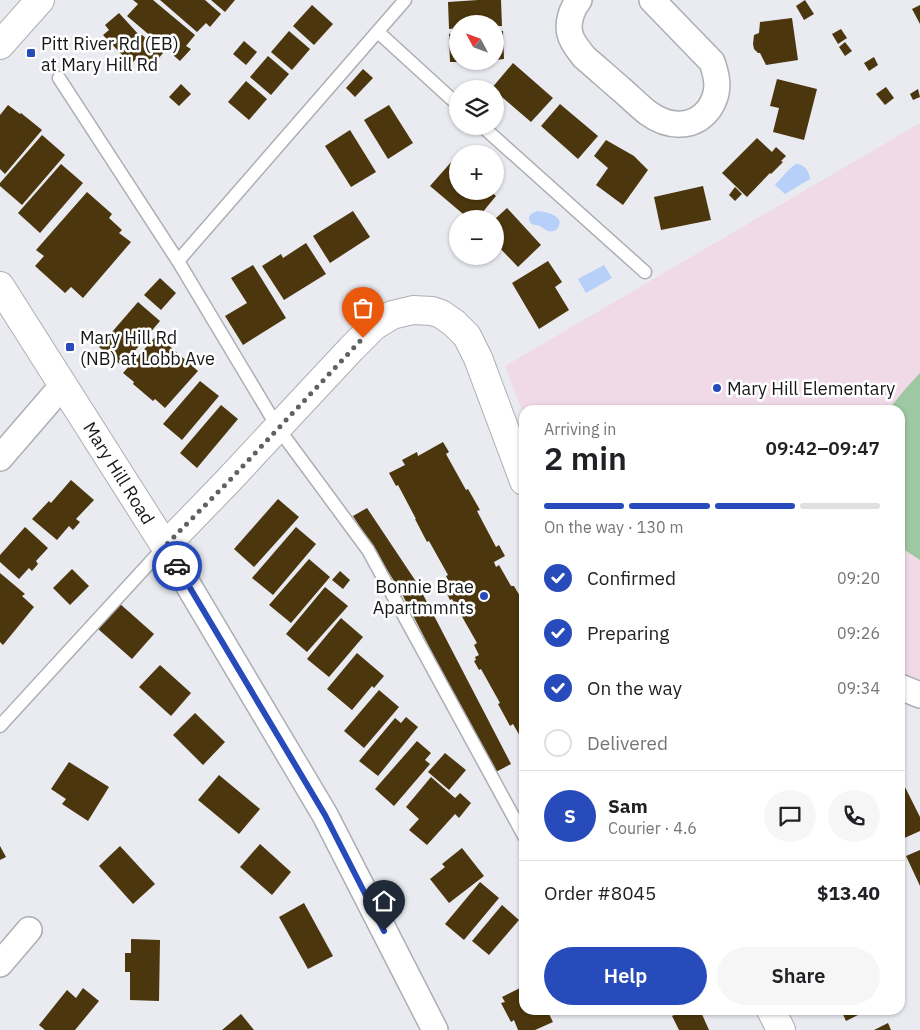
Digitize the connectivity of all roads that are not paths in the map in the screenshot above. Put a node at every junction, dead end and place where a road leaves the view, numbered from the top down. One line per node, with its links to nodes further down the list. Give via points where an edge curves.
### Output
1 (40, 0): 6 (street)
2 (405, 0): 5 (lane)
3 (579, 0): 4 (street, via 569,24 570,34 584,57 649,114 684,125 695,121 709,108 714,99 717,75 712,62)
4 (652, 0)
5 (378, 32): 8 (lane); 10 (lane)
6 (0, 45)
7 (59, 78): 10 (lane)
8 (449, 96)
9 (492, 135): 11 (lane)
10 (178, 261): 14 (lane)
11 (645, 272)
12 (0, 286): 13 (street, Mary Hill Road)
13 (63, 385): 15 (street); 17 (street, Mary Hill Road)
14 (278, 428): 16 (street, via 374,326 403,312 432,311 454,323 471,344); 17 (street); 21 (lane, via 368,550)
15 (0, 458)
16 (519, 468)
17 (165, 546): 20 (lane); 25 (street, Mary Hill Road, via 325,815)
18 (905, 689): 19 (street)
19 (920, 695)
20 (0, 726)
21 (519, 827)
22 (29, 930): 23 (street)
23 (0, 964)
24 (774, 1015): 26 (street)
25 (435, 1030)
26 (782, 1030)

